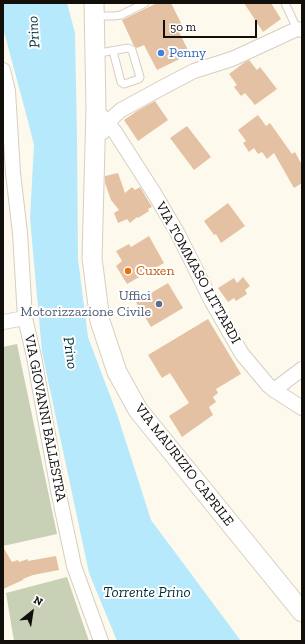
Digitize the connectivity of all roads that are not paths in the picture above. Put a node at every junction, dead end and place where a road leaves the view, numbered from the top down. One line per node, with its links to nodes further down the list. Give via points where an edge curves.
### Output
1 (145, 3): 3 (lane, via 114,16)
2 (285, 3): 4 (lane)
3 (94, 10): 5 (main road)
4 (299, 30): 9 (street, via 232,59 194,71 121,110)
5 (104, 53): 5 (lane, via 128,48 132,50 139,79 124,84 121,82); 8 (main road)
6 (3, 70): 7 (street, VIA GIOVANNI BALLESTRA)
7 (5, 91): 11 (street, VIA GIOVANNI BALLESTRA, via 20,233)
8 (96, 109): 9 (street, VIA TOMMASO LITTARDI); 10 (main road, VIA MAURIZIO CAPRILE)
9 (108, 124): 10 (street); 14 (street, VIA TOMMASO LITTARDI, via 178,232 212,302 242,354)
10 (96, 143): 16 (main road, VIA MAURIZIO CAPRILE, via 92,258 100,321 117,372 138,410)
11 (25, 318): 12 (street); 17 (street, VIA GIOVANNI BALLESTRA, via 74,566)
12 (3, 322)
13 (302, 369): 14 (street)
14 (274, 390): 15 (street, VIA TOMMASO LITTARDI)
15 (302, 408)
16 (302, 612)
17 (101, 641)

